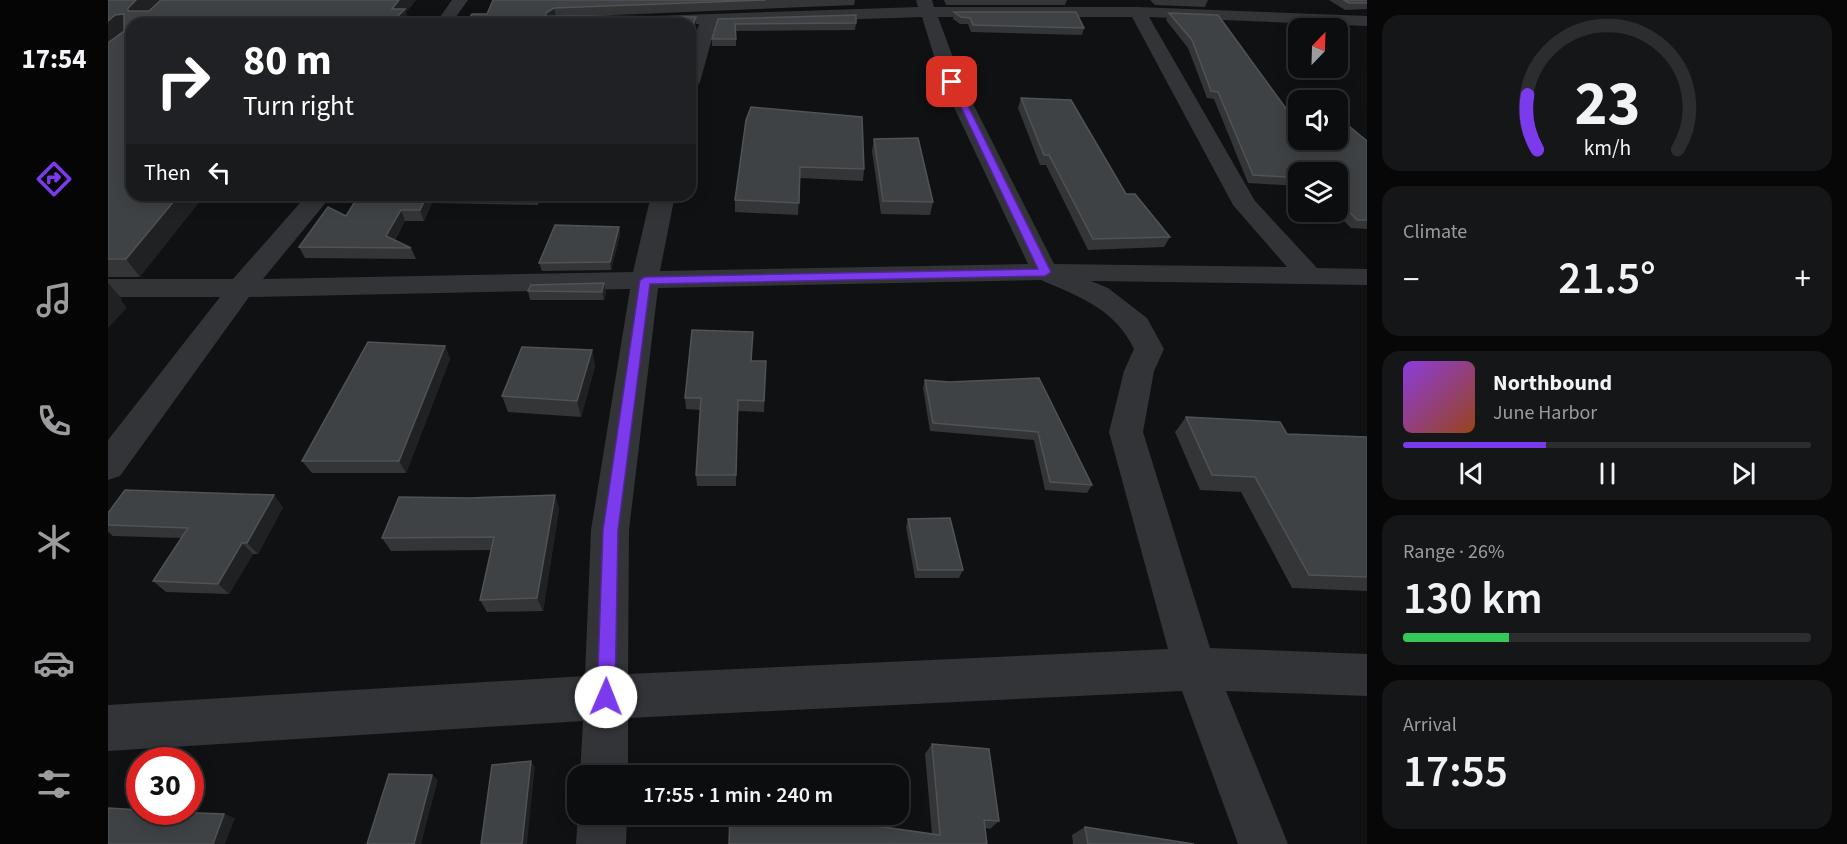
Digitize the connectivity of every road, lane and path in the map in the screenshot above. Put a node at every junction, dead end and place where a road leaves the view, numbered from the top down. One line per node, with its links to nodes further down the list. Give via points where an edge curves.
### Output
1 (460, 0): 4 (street)
2 (927, 6): 3 (street); 6 (street); 11 (street, via 952,82)
3 (1138, 12): 7 (street); 12 (street, via 1245,205)
4 (447, 18)
5 (696, 19): 6 (street)
6 (709, 19): 8 (street)
7 (1367, 21)
8 (696, 62)
9 (315, 201): 16 (street)
10 (662, 201): 14 (street)
11 (1045, 272): 12 (street); 14 (street); 18 (street, via 1098,294 1137,325 1149,349 1139,371 1126,432)
12 (1310, 276): 13 (street)
13 (1367, 277)
14 (645, 280): 16 (street); 20 (street, via 610,530)
15 (108, 288): 16 (street)
16 (241, 288): 17 (street)
17 (108, 466)
18 (1195, 669): 19 (street); 20 (street); 25 (street)
19 (1367, 675)
20 (606, 697): 21 (street); 22 (street)
21 (108, 728)
22 (604, 765)
23 (602, 825): 24 (street)
24 (601, 844)
25 (1263, 844)

